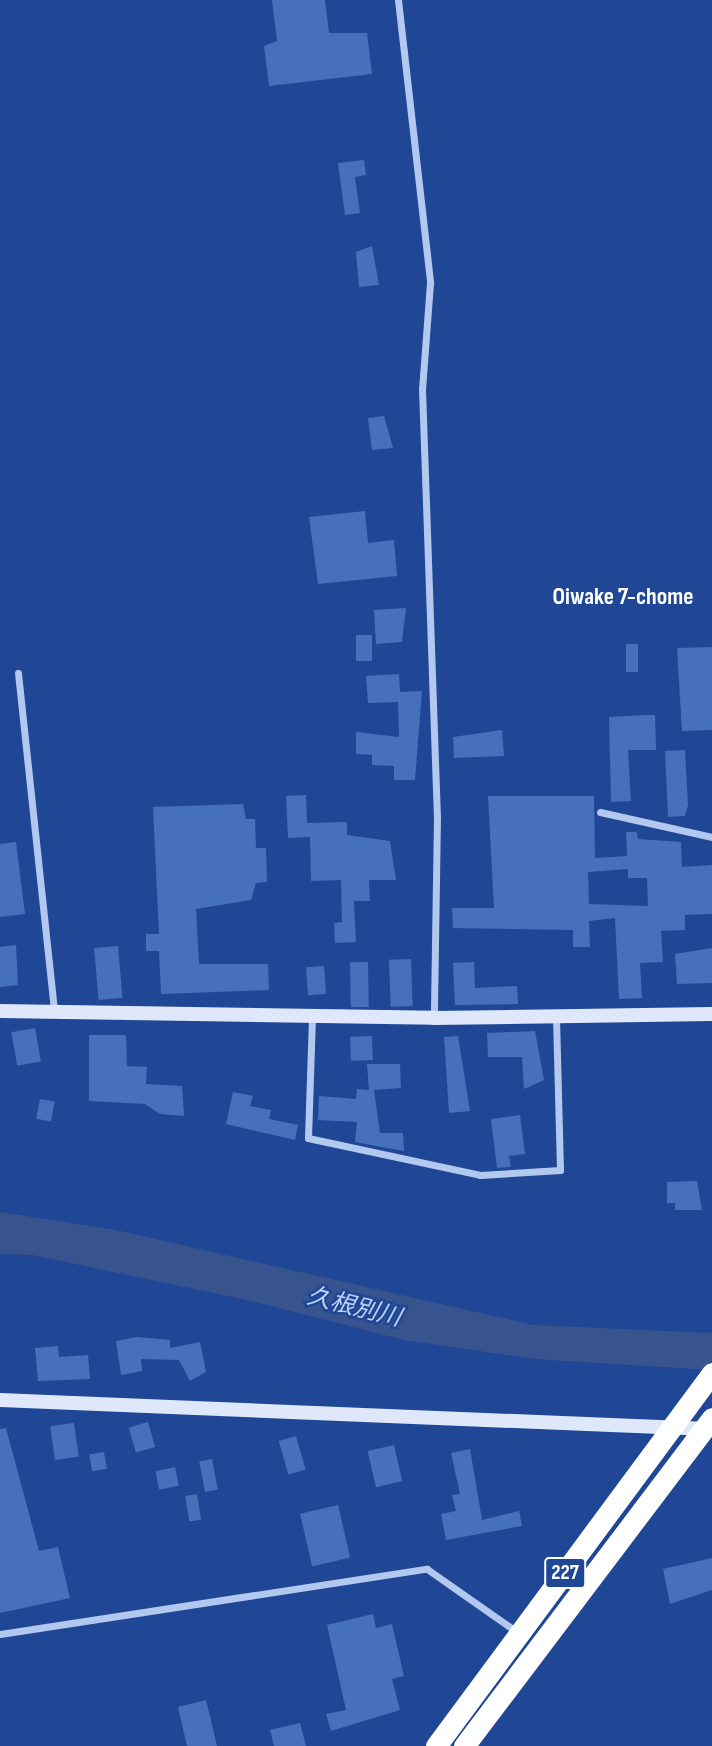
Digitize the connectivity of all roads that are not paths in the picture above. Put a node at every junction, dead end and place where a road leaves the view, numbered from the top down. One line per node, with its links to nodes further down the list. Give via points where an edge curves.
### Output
1 (398, 0): 10 (street, via 430,283 422,389 437,817)
2 (18, 673): 6 (street)
3 (600, 812): 4 (street)
4 (712, 837)
5 (0, 1011): 6 (street)
6 (55, 1012): 9 (street)
7 (712, 1014): 8 (street)
8 (556, 1015): 9 (street, via 560,1170 480,1175 308,1138); 10 (street)
9 (312, 1017): 10 (street)
10 (434, 1018)
11 (712, 1373): 14 (highway, 227)
12 (0, 1400): 14 (street)
13 (709, 1425): 14 (street); 18 (highway, 227)
14 (672, 1430): 16 (highway, 227)
15 (0, 1633): 16 (street, via 427,1569)
16 (519, 1634): 17 (highway, 227)
17 (436, 1746)
18 (464, 1746)

